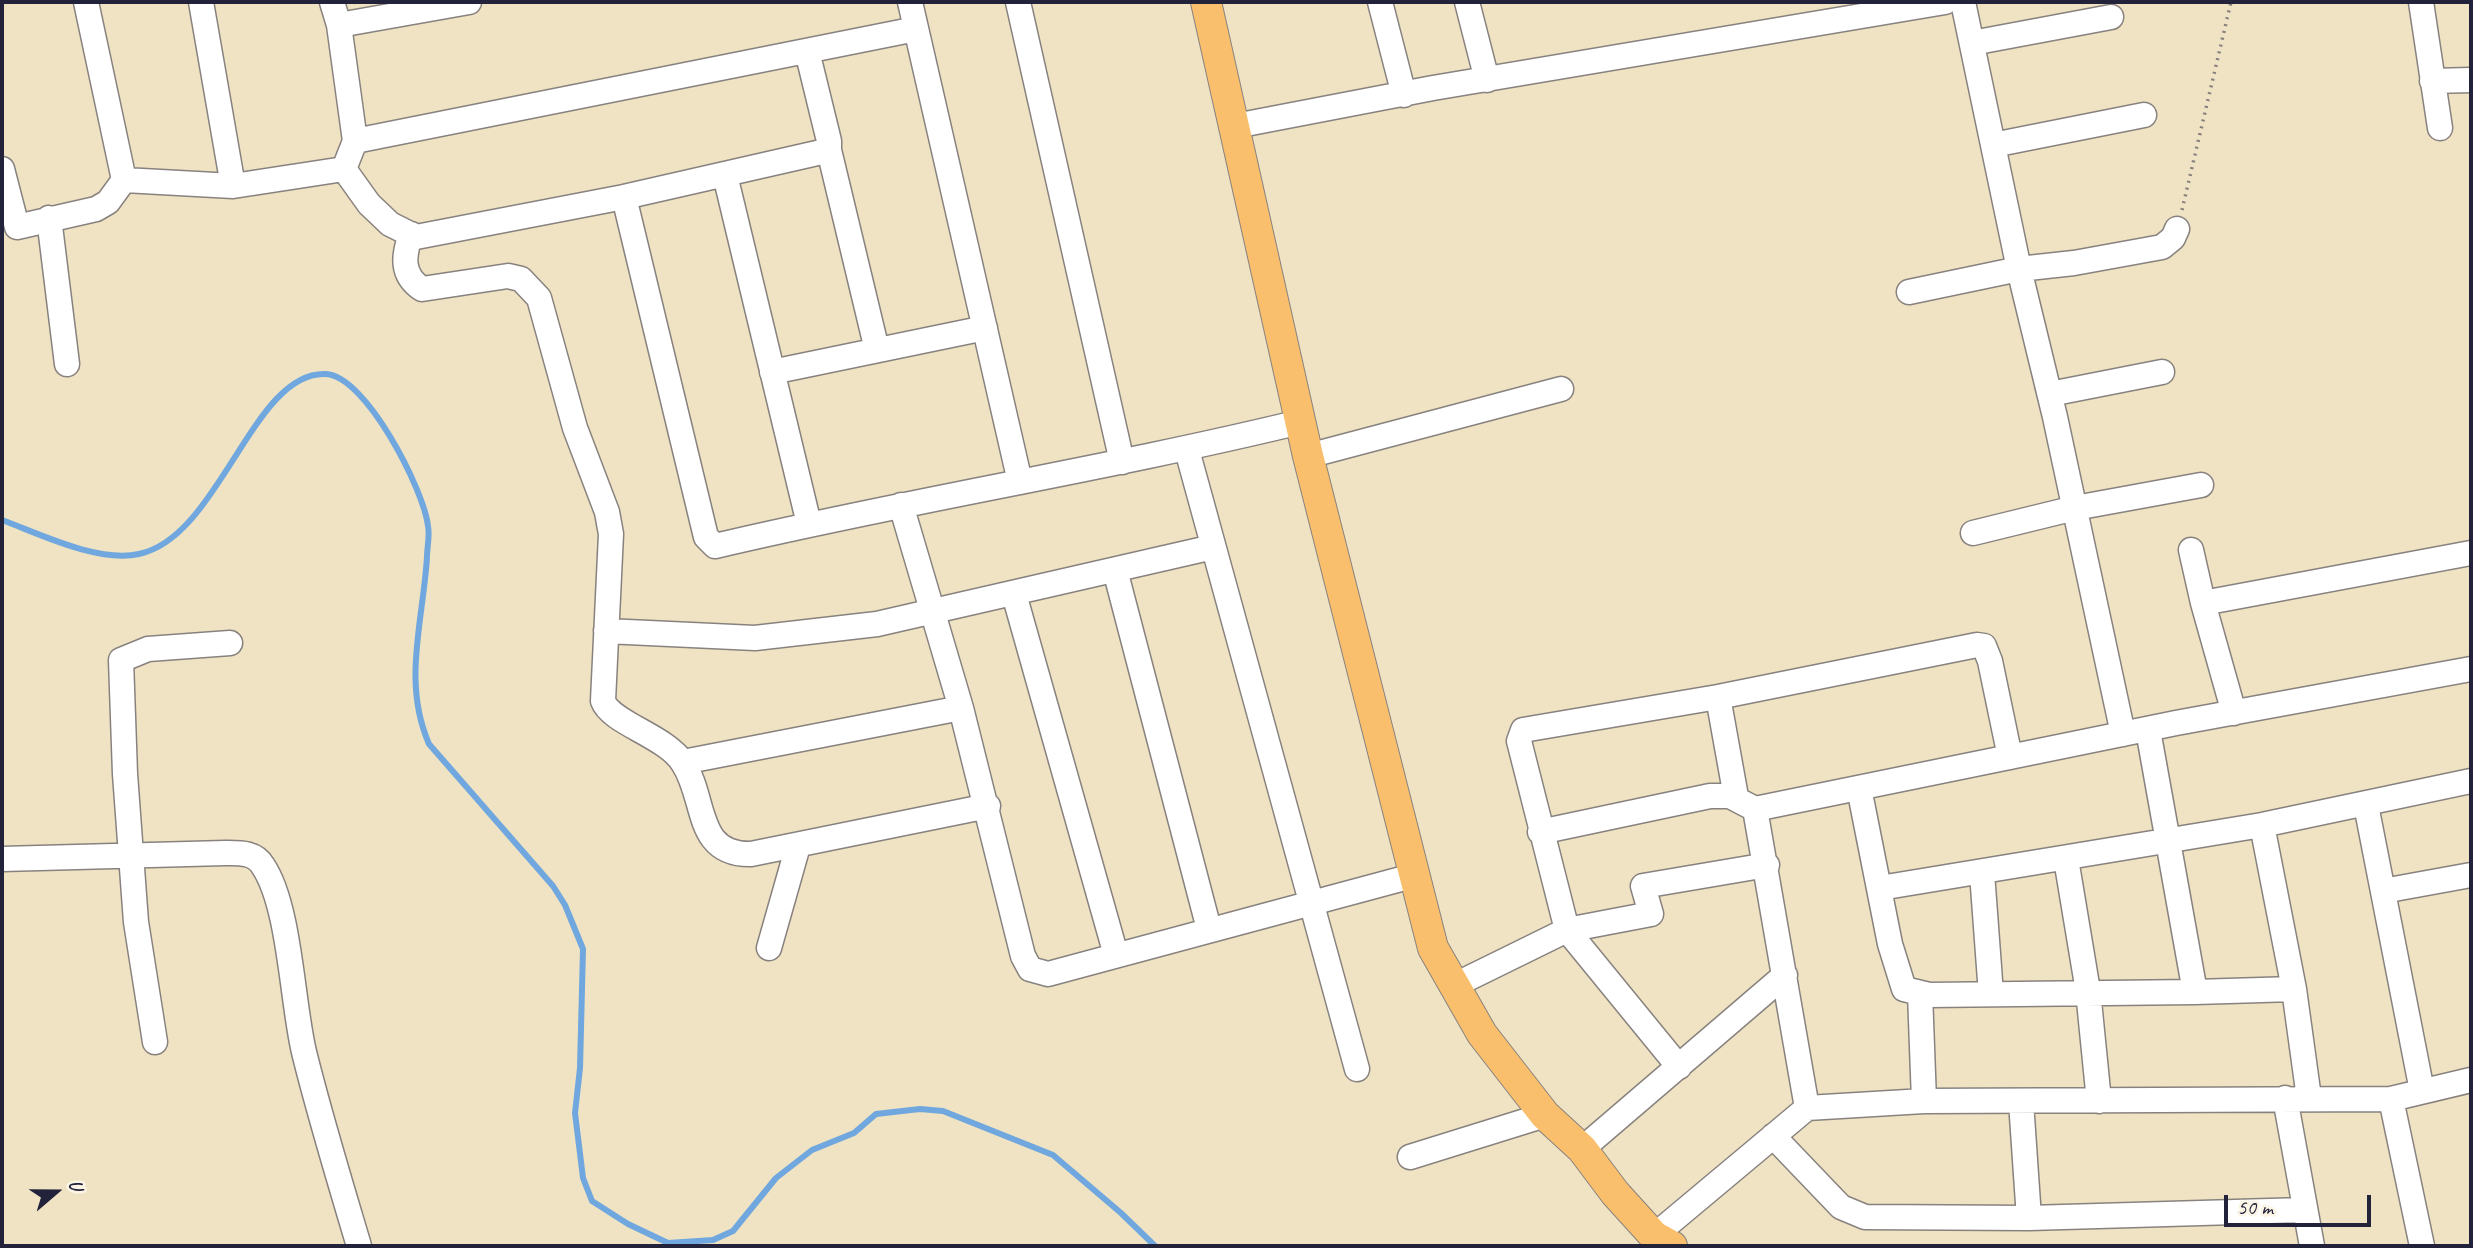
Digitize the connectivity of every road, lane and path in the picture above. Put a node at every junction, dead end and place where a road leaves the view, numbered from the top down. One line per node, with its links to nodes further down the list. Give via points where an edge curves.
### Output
1 (86, 2): 31 (street)
2 (201, 2): 32 (street)
3 (469, 2): 13 (street)
4 (911, 2): 15 (street)
5 (1018, 2): 50 (street)
6 (1206, 2): 23 (main road)
7 (1380, 2): 21 (street)
8 (1467, 2): 18 (street)
9 (1945, 2): 18 (street)
10 (1963, 2): 16 (street)
11 (2231, 2): 35 (path)
12 (2421, 2): 20 (street)
13 (336, 14): 25 (street)
14 (2111, 17): 16 (street)
15 (916, 29): 17 (street); 40 (street)
16 (1972, 43): 26 (street)
17 (807, 51): 25 (street); 27 (street)
18 (1487, 80): 21 (street)
19 (2471, 80): 20 (street)
20 (2432, 81): 24 (street)
21 (1404, 95): 23 (street)
22 (2144, 115): 26 (street)
23 (1236, 126): 47 (main road)
24 (2440, 128)
25 (355, 141): 29 (street)
26 (1993, 145): 38 (street)
27 (829, 150): 30 (street); 41 (street)
28 (2, 169): 36 (street)
29 (344, 169): 32 (street); 37 (street, via 369,204 390,224)
30 (725, 174): 33 (street); 43 (street)
31 (124, 180): 32 (street); 34 (street, via 108,202 96,209)
32 (233, 186)
33 (624, 197): 37 (street, via 422,238); 55 (street, via 707,540 715,546)
34 (49, 219): 36 (street); 42 (street)
35 (2177, 229): 38 (street, via 2162,247)
36 (9, 230)
37 (411, 234): 64 (street, via 405,268 411,282 422,289 508,276 521,279 539,298 561,383 607,512 611,534)
38 (2019, 269): 39 (street); 46 (street)
39 (1909, 292)
40 (985, 327): 41 (street); 51 (street)
41 (877, 350): 43 (street)
42 (67, 364)
43 (772, 372): 55 (street)
44 (2162, 372): 46 (street)
45 (1562, 389): 49 (street)
46 (2050, 394): 54 (street)
47 (1300, 422): 48 (street); 49 (main road)
48 (1187, 450): 50 (street); 57 (street)
49 (1308, 456): 88 (main road)
50 (1122, 462): 51 (street)
51 (1020, 482): 53 (street)
52 (2201, 485): 54 (street)
53 (901, 505): 55 (street); 63 (street)
54 (2075, 508): 56 (street); 71 (street)
55 (809, 524)
56 (1973, 533)
57 (1213, 547): 60 (street); 92 (street)
58 (2191, 550): 62 (street)
59 (2471, 553): 62 (street)
60 (1115, 570): 61 (street); 93 (street)
61 (1014, 594): 63 (street); 96 (street)
62 (2203, 603): 69 (street)
63 (933, 612): 64 (street, via 877,624 755,638); 68 (street)
64 (606, 631): 73 (street, via 605,708 658,739)
65 (230, 643): 83 (street, via 148,649 121,660)
66 (2471, 669): 69 (street)
67 (1718, 698): 72 (street, via 1984,646); 76 (street); 80 (street, via 1523,730 1518,741)
68 (961, 708): 73 (street); 78 (street)
69 (2234, 713): 70 (street)
70 (2148, 730): 71 (street); 81 (street)
71 (2123, 734): 72 (street)
72 (2010, 757): 75 (street)
73 (683, 762): 82 (street, via 712,838 722,850 751,854)
74 (2471, 781): 77 (street)
75 (1859, 788): 76 (street); 90 (street)
76 (1746, 803): 80 (street, via 1710,796); 86 (street)
77 (2366, 805): 79 (street); 91 (street)
78 (988, 806): 82 (street); 96 (street, via 1023,956 1030,969 1048,974)
79 (2262, 825): 81 (street); 99 (street)
80 (1540, 832): 94 (street)
81 (2169, 841): 85 (street); 101 (street)
82 (798, 846): 95 (street)
83 (131, 855): 84 (street); 104 (street, via 136,922); 122 (street, via 242,853 262,863 279,911 304,1049)
84 (2, 859)
85 (2066, 859): 87 (street); 100 (street)
86 (1767, 865): 94 (street, via 1643,886 1651,914); 97 (street)
87 (1982, 873): 90 (street); 103 (street)
88 (1416, 875): 92 (street); 98 (main road, via 1433,948)
89 (2471, 875): 91 (street)
90 (1880, 888): 102 (street, via 1899,977 1904,989)
91 (2383, 891): 108 (street)
92 (1309, 903): 93 (street); 106 (street)
93 (1209, 929): 96 (street)
94 (1567, 930): 98 (street); 105 (street)
95 (769, 948)
96 (1116, 955)
97 (1785, 975): 105 (street); 114 (street)
98 (1453, 986): 115 (main road, via 1482,1034)
99 (2294, 989): 101 (street); 109 (street)
100 (2088, 991): 101 (street); 103 (street); 112 (street)
101 (2195, 992)
102 (1920, 993): 103 (street); 111 (street)
103 (1991, 994)
104 (155, 1042)
105 (1679, 1067): 117 (street)
106 (1357, 1069)
107 (2471, 1080): 108 (street)
108 (2422, 1091): 110 (street)
109 (2297, 1098): 110 (street); 112 (street); 119 (street)
110 (2391, 1099): 124 (street)
111 (1924, 1101): 113 (street); 114 (street)
112 (2099, 1101): 113 (street)
113 (2021, 1102): 120 (street)
114 (1807, 1108): 116 (street)
115 (1545, 1115): 117 (main road); 118 (street)
116 (1773, 1136): 120 (street, via 1841,1207 1854,1214); 121 (street)
117 (1582, 1149): 121 (main road, via 1615,1193)
118 (1410, 1157)
119 (2304, 1210): 120 (street); 123 (street)
120 (2029, 1218)
121 (1663, 1241)
122 (359, 1246)
123 (2312, 1246)
124 (2422, 1246)

